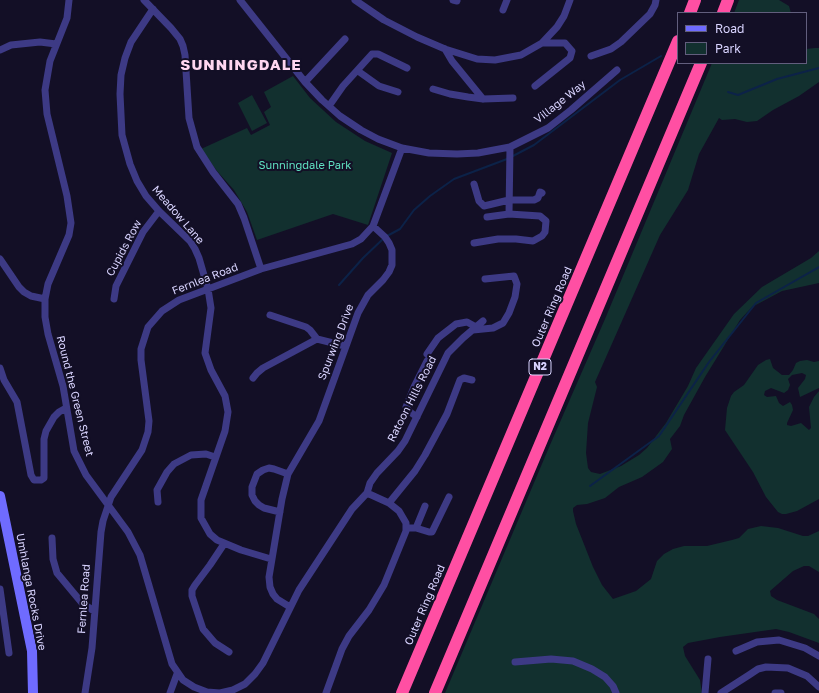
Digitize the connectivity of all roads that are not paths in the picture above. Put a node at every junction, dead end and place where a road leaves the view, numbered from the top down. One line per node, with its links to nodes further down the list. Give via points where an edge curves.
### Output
1 (69, 0): 17 (street, Round the Green Street, via 67,18)
2 (144, 0): 10 (street)
3 (240, 0): 25 (street, Village Way)
4 (355, 0): 18 (street, via 384,20)
5 (507, 0): 11 (street)
6 (570, 0): 16 (street, via 557,27)
7 (656, 0): 20 (street, via 650,14 621,42 611,49)
8 (695, 0): 12 (highway)
9 (728, 0): 13 (highway)
10 (153, 9): 37 (street, Meadow Lane, via 131,42 125,58 121,75 120,113 122,135 130,164 146,196); 43 (street, via 172,28 183,46 189,118 197,147 238,204)
11 (503, 10)
12 (690, 12)
13 (723, 12)
14 (345, 39): 25 (street)
15 (677, 42): 89 (highway, Outer Ring Road / N2)
16 (542, 43): 18 (street, via 521,54 495,60 477,59); 26 (street, via 565,44 572,51 570,58)
17 (56, 44): 19 (street, via 40,42); 46 (street, Round the Green Street, via 47,74 45,102 71,223 69,235 51,275)
18 (445, 49): 30 (street)
19 (0, 50)
20 (591, 56)
21 (701, 64): 90 (highway)
22 (407, 68): 24 (street, via 375,53 369,56)
23 (617, 70): 32 (street, Village Way, via 548,128)
24 (358, 71): 28 (street, via 379,86); 31 (street)
25 (305, 82): 31 (street, Village Way)
26 (535, 86)
27 (433, 89): 30 (street)
28 (398, 92)
29 (513, 98): 30 (street)
30 (483, 99)
31 (329, 106): 33 (street, Village Way, via 361,130)
32 (510, 147): 33 (street, Village Way, via 457,154 429,153); 36 (street)
33 (402, 148): 40 (street, Fernlea Road)
34 (474, 184): 36 (street, via 479,201 484,206)
35 (542, 193): 36 (street, via 540,192 534,200)
36 (509, 200): 38 (street)
37 (159, 211): 45 (street, Meadow Lane, via 190,241 199,258); 47 (street, Cupids Row, via 143,232 116,286)
38 (509, 214): 39 (street); 41 (street, via 540,216 546,221 545,232 533,240 498,239)
39 (486, 216)
40 (373, 226): 43 (street, Fernlea Road, via 361,239 352,244); 52 (street, Spurwing Drive, via 389,243 393,257 392,265 363,303)
41 (474, 243)
42 (0, 259): 46 (street, via 24,292)
43 (261, 269): 45 (street, Fernlea Road)
44 (485, 279): 50 (street, via 514,276 517,284 515,298 503,323 493,328)
45 (208, 289): 58 (street, Meadow Lane, via 211,308 205,353 225,396 228,412 225,431); 65 (street, Fernlea Road, via 170,304 148,327 141,349 148,432 142,450 111,497)
46 (45, 299): 56 (street, Round the Green Street, via 48,334 63,386)
47 (114, 299)
48 (270, 315): 51 (street, via 306,327)
49 (483, 321): 50 (street, Ratoon Hills Road)
50 (475, 329): 57 (street, Ratoon Hills Road, via 448,353); 57 (street, via 467,322 456,324 438,338 406,407)
51 (317, 339): 52 (street); 54 (street, via 263,368)
52 (345, 346): 59 (street, Spurwing Drive, via 319,421)
53 (0, 368): 56 (street, via 17,402 34,480 44,478 46,431 54,417)
54 (253, 378)
55 (472, 380): 64 (street, via 460,380 447,414 425,455)
56 (66, 408): 65 (street, Round the Green Street, via 74,451)
57 (417, 417): 60 (street, Ratoon Hills Road, via 405,441 377,473)
58 (215, 457): 63 (street, via 206,454 191,455 174,464 157,490); 71 (street, Meadow Lane, via 201,500 201,518 210,534)
59 (288, 474): 67 (street, Spurwing Drive); 67 (street, via 269,468 263,470 257,474 252,487 252,495 259,505)
60 (367, 493): 64 (street); 74 (street, Round the Green Street, via 352,509)
61 (0, 496): 84 (main road, Umhlanga Rocks Drive, via 32,651)
62 (449, 497): 69 (street, via 432,532)
63 (158, 502)
64 (389, 503): 68 (street, via 399,511)
65 (108, 506): 75 (street, Fernlea Road, via 101,532); 82 (street, Round the Green Street, via 128,532 140,555 169,658)
66 (425, 506): 69 (street)
67 (280, 512): 72 (street, Spurwing Drive)
68 (406, 528): 69 (street); 88 (street, via 384,585 342,649)
69 (416, 528)
70 (52, 538): 75 (street, via 57,573 82,603)
71 (224, 544): 72 (street, Meadow Lane); 77 (street, via 195,584 192,596 208,636)
72 (271, 560): 74 (street, Spurwing Drive, via 270,587 277,599)
73 (0, 589): 78 (street)
74 (290, 607): 87 (street, Round the Green Street, via 255,674 245,684 233,690)
75 (94, 611): 85 (street, Fernlea Road, via 92,648)
76 (736, 651): 79 (street, via 756,642 779,640 805,648)
77 (229, 652)
78 (9, 653)
79 (819, 656)
80 (708, 658): 92 (street)
81 (515, 662): 91 (street, via 550,659 573,661 592,668 605,677)
82 (178, 674): 86 (street); 87 (street, Round the Green Street, via 194,687)
83 (819, 687): 93 (street, via 807,676 788,668 766,667)
84 (33, 693)
85 (85, 693)
86 (170, 693)
87 (212, 693)
88 (326, 693)
89 (402, 693)
90 (435, 693)
91 (616, 693)
92 (705, 693)
93 (721, 693)
94 (775, 693): 95 (street)
95 (781, 693)

